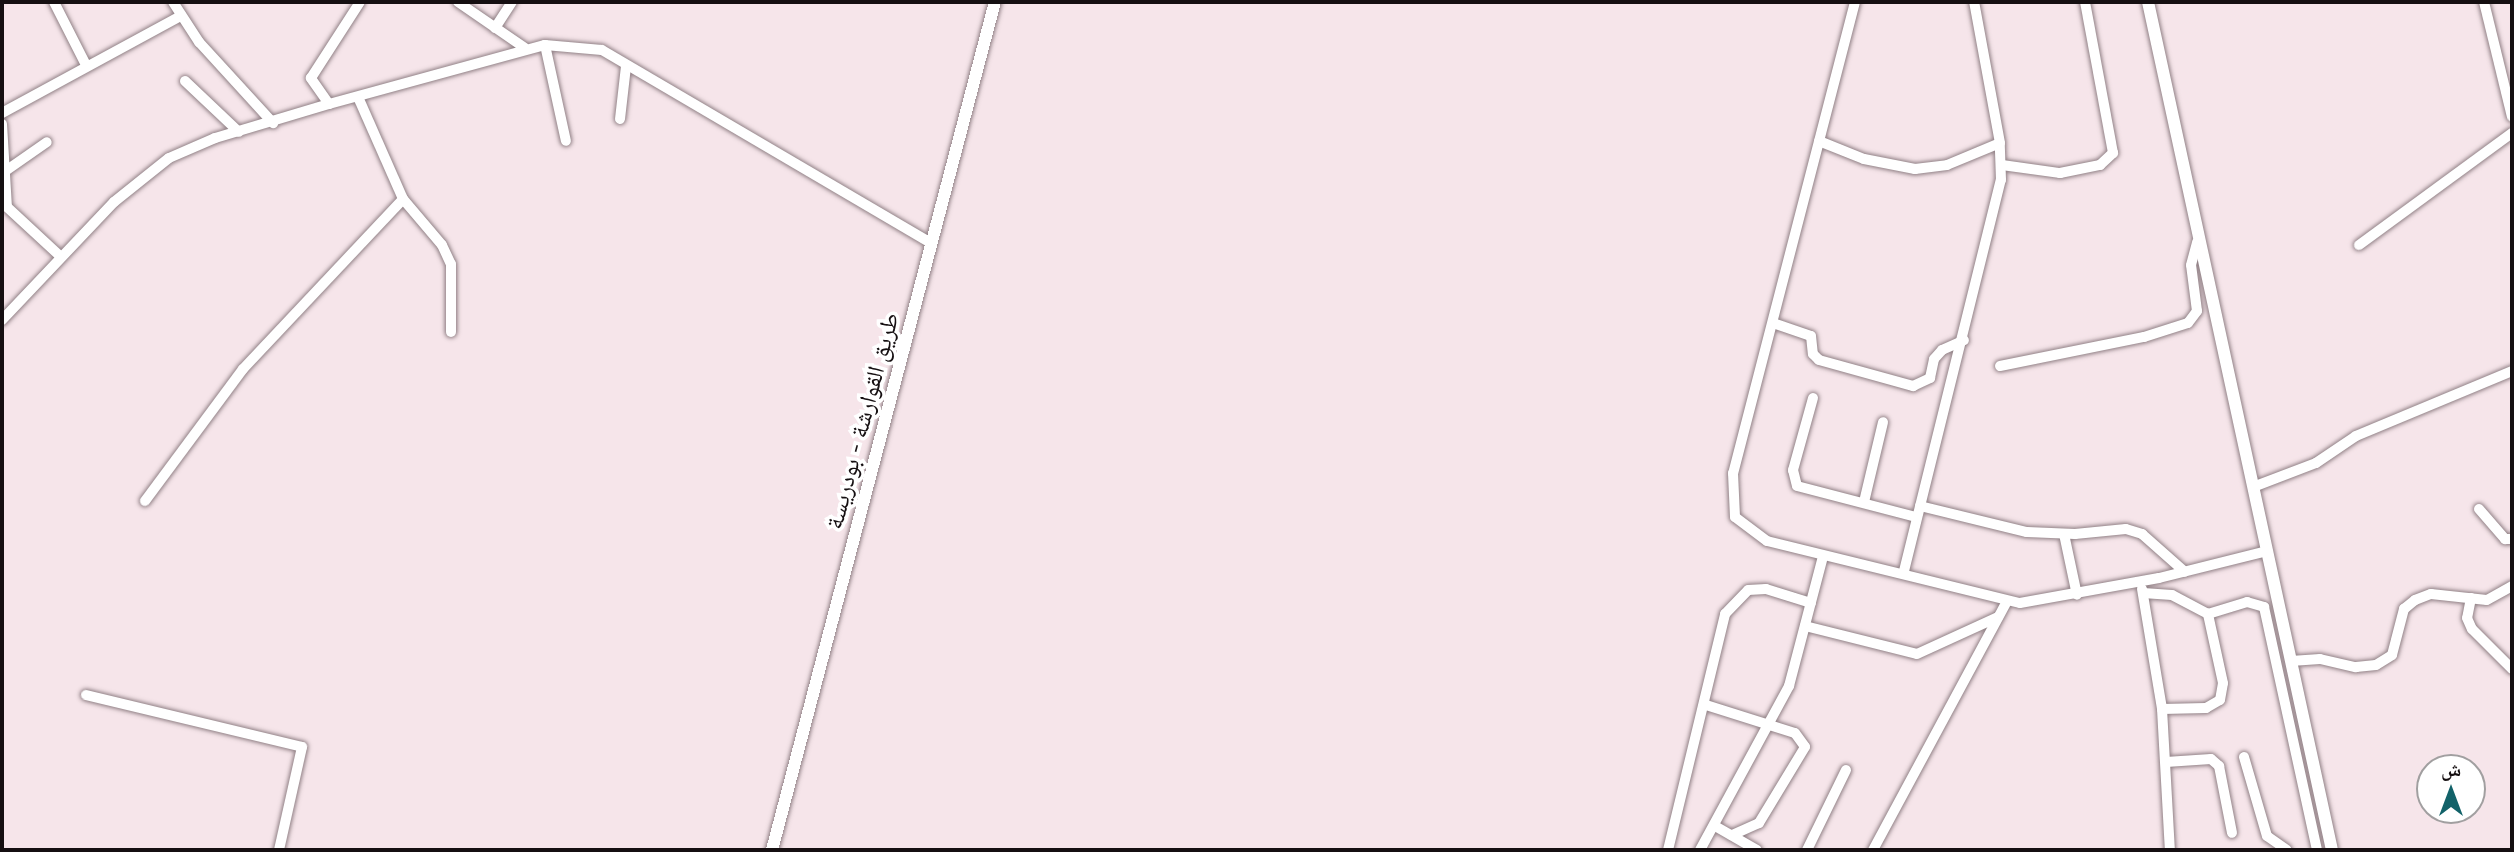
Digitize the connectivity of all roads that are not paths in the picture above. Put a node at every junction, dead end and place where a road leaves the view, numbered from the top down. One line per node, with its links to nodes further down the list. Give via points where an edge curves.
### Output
1 (54, 2): 16 (street)
2 (173, 2): 12 (street)
3 (360, 2): 20 (street, via 311,78)
4 (457, 2): 13 (street)
5 (512, 2): 13 (street)
6 (995, 2): 37 (main road, طريق القوارشة - بودريسة)
7 (1855, 2): 29 (street)
8 (1974, 2): 31 (street)
9 (2085, 2): 32 (street, via 2113,153 2100,165 2060,173)
10 (2148, 2): 36 (main road)
11 (2484, 2): 22 (street)
12 (181, 16): 16 (street); 24 (street)
13 (495, 27): 15 (street)
14 (545, 46): 15 (street); 17 (street, via 602,50); 28 (street)
15 (525, 48): 19 (street)
16 (86, 65): 21 (street)
17 (626, 66): 23 (street); 37 (street)
18 (185, 81): 26 (street)
19 (358, 97): 20 (street); 34 (street)
20 (329, 104): 24 (street)
21 (2, 113)
22 (2512, 117)
23 (620, 119)
24 (273, 123): 26 (street)
25 (2, 124): 33 (street)
26 (239, 132): 39 (street, via 169,158 141,177)
27 (2512, 133): 38 (street)
28 (566, 141)
29 (1819, 141): 31 (street, via 1864,159 1915,169 1947,165); 41 (street)
30 (47, 142): 33 (street)
31 (2000, 143): 32 (street)
32 (2002, 165): 43 (street)
33 (4, 172): 35 (street)
34 (403, 199): 42 (street, via 442,245 451,264); 49 (street, via 243,369)
35 (6, 213): 39 (street)
36 (2197, 242): 44 (street, via 2191,265 2197,311 2188,323); 48 (main road)
37 (931, 243): 84 (main road, طريق القوارشة - بودريسة)
38 (2359, 245)
39 (60, 256): 40 (street)
40 (2, 320)
41 (1773, 323): 43 (street, via 1811,336 1813,354 1819,360 1913,386 1930,378 1934,359 1942,350); 57 (street, via 1733,473 1731,508 1752,534)
42 (451, 331)
43 (1964, 340): 51 (street)
44 (2000, 366)
45 (2512, 371): 48 (street, via 2356,436 2316,463)
46 (1812, 398): 50 (street, via 1793,481 1797,486)
47 (1883, 422): 50 (street)
48 (2253, 486): 56 (main road)
49 (145, 501)
50 (1864, 502): 53 (street)
51 (1920, 506): 53 (street); 54 (street, via 2027,532)
52 (2479, 509): 55 (street, via 2505,539)
53 (1916, 517): 58 (street)
54 (2064, 534): 59 (street, via 2126,529 2142,534); 63 (street)
55 (2512, 539)
56 (2267, 551): 59 (street); 70 (main road)
57 (1823, 556): 58 (street); 66 (street)
58 (1904, 571): 65 (street)
59 (2185, 572): 60 (street)
60 (2141, 581): 62 (street); 63 (street)
61 (2512, 586): 64 (street, via 2487,600)
62 (2143, 593): 67 (street, via 2172,595); 74 (street)
63 (2077, 595): 65 (street, via 2032,604)
64 (2471, 598): 70 (street, via 2431,594 2414,600 2404,609 2392,655 2376,665); 71 (street, via 2467,618 2472,629)
65 (2007, 601): 68 (street)
66 (1811, 603): 69 (street); 73 (street, via 1766,589 1748,590 1735,599 1725,614)
67 (2208, 614): 74 (street, via 2223,683 2220,700 2207,708); 76 (street, via 2246,603 2264,607)
68 (1998, 617): 69 (street, via 1917,654); 89 (street)
69 (1805, 626): 75 (street, via 1789,686)
70 (2291, 661): 76 (main road)
71 (2512, 669)
72 (86, 695): 83 (street, via 302,747)
73 (1706, 705): 75 (street); 85 (street)
74 (2162, 709): 78 (street)
75 (1768, 727): 80 (street); 82 (street, via 1796,733 1805,747 1759,824)
76 (2304, 751): 92 (street); 93 (main road)
77 (2244, 757): 91 (street, via 2267,836)
78 (2166, 762): 81 (street, via 2211,759 2219,766); 90 (street)
79 (1846, 770): 88 (street)
80 (1715, 826): 82 (street); 86 (street)
81 (2232, 833)
82 (1731, 835): 87 (street)
83 (279, 850)
84 (772, 850)
85 (1668, 850)
86 (1700, 850)
87 (1757, 850)
88 (1807, 850)
89 (1873, 850)
90 (2170, 850)
91 (2287, 850)
92 (2317, 850)
93 (2332, 850)

